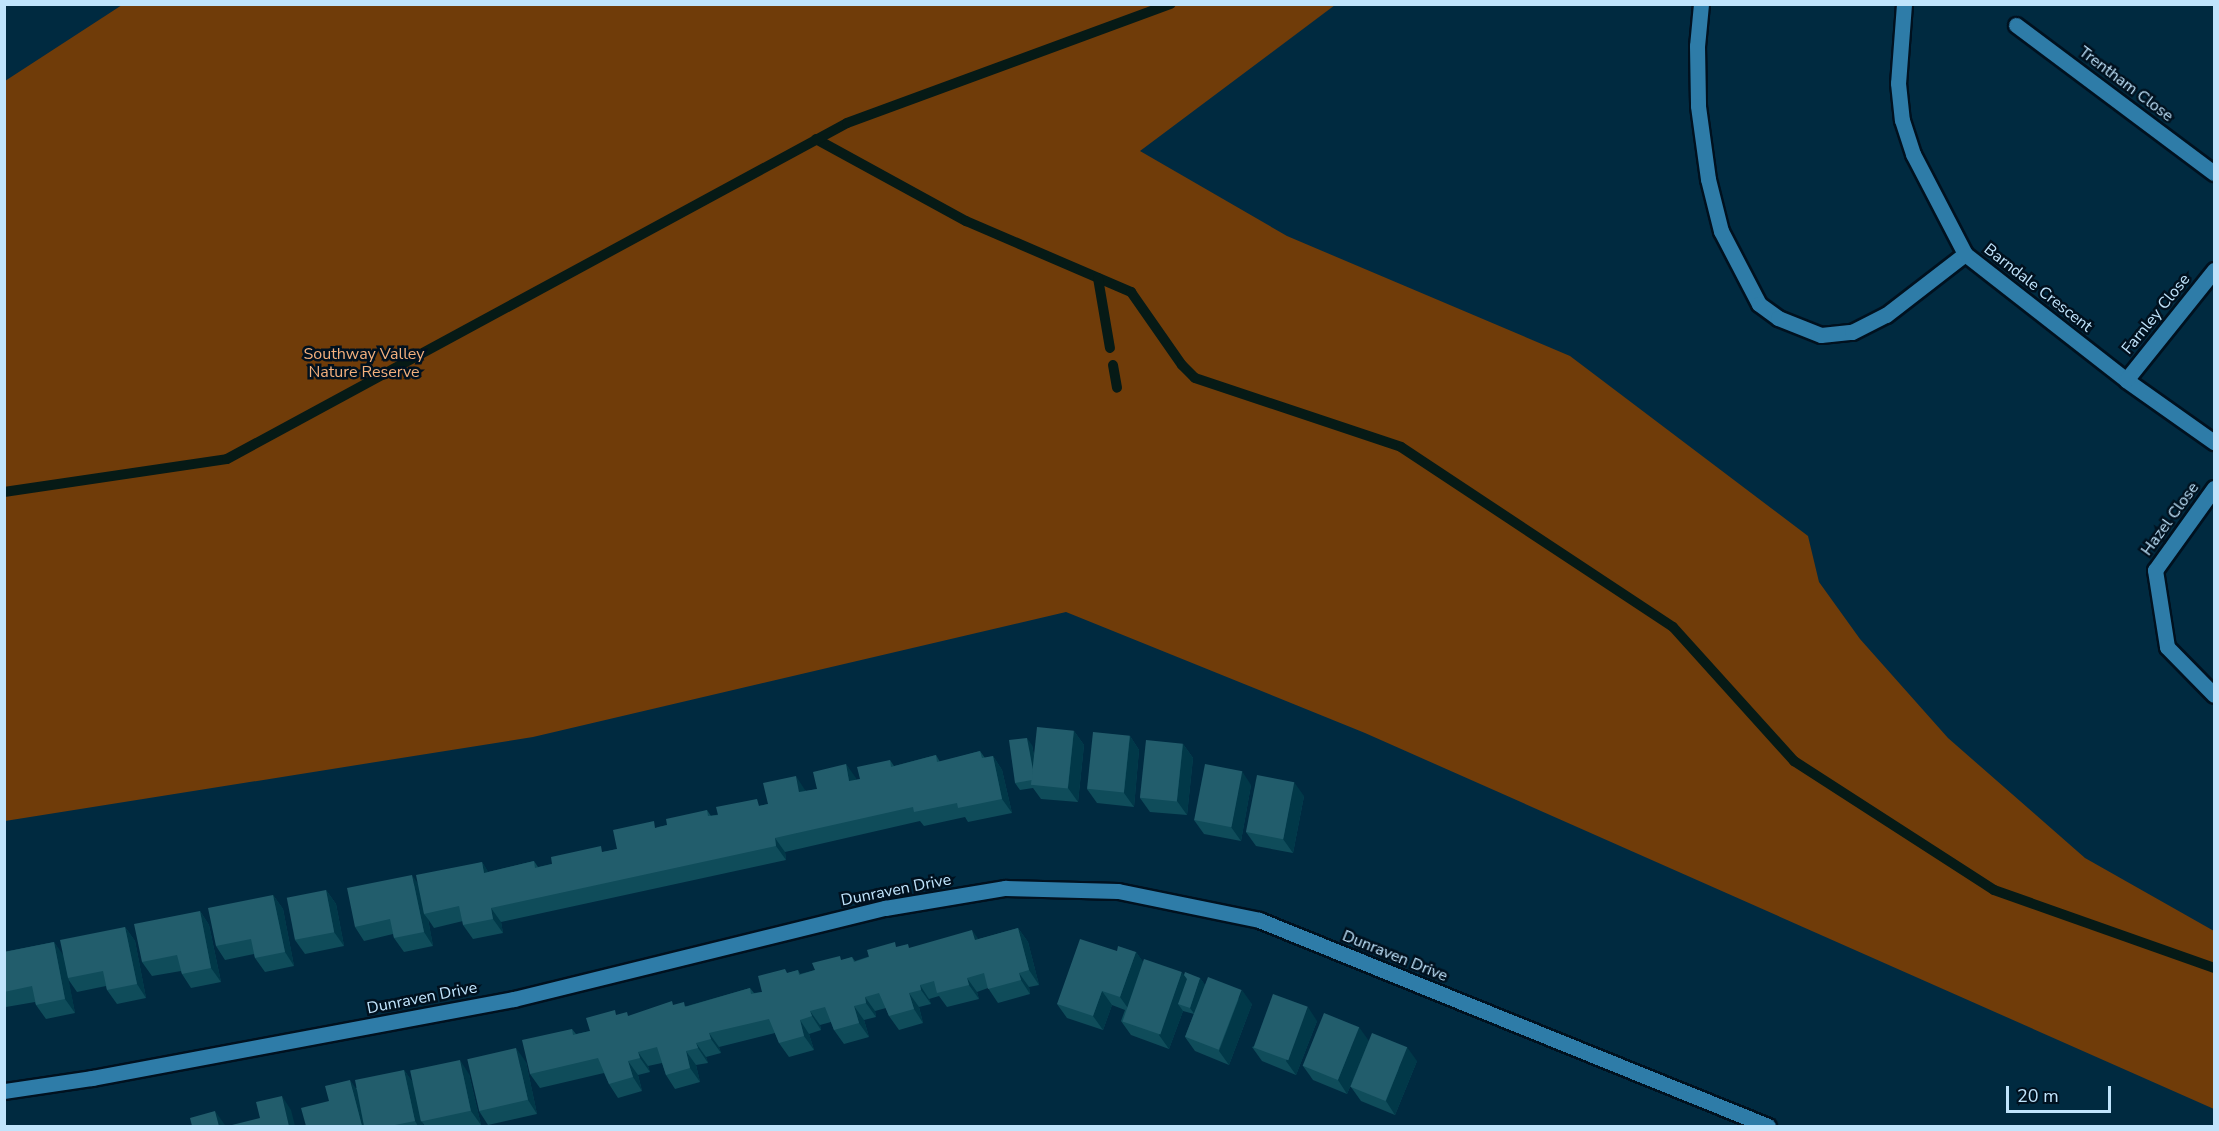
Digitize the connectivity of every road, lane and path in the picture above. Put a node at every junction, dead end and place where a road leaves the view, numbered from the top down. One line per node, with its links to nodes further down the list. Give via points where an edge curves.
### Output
1 (1701, 4): 5 (street, via 1696,46 1698,106 1708,179 1721,231 1759,304 1778,318 1821,335 1852,332 1886,315)
2 (1904, 4): 5 (street, Barndale Crescent, via 1898,83 1902,120 1913,154)
3 (2016, 25): 4 (street, Trentham Close)
4 (2214, 172)
5 (1965, 254): 7 (street, Barndale Crescent)
6 (2214, 270): 7 (street, Farnley Close)
7 (2126, 380): 8 (street, Barndale Crescent)
8 (2214, 442)
9 (2214, 488): 10 (street, Hazel Close, via 2155,570 2167,647)
10 (2214, 695)
11 (4, 1090): 12 (street, Dunraven Drive, via 92,1078 514,999 885,908 1005,888 1118,891 1259,920)
12 (1768, 1126)

